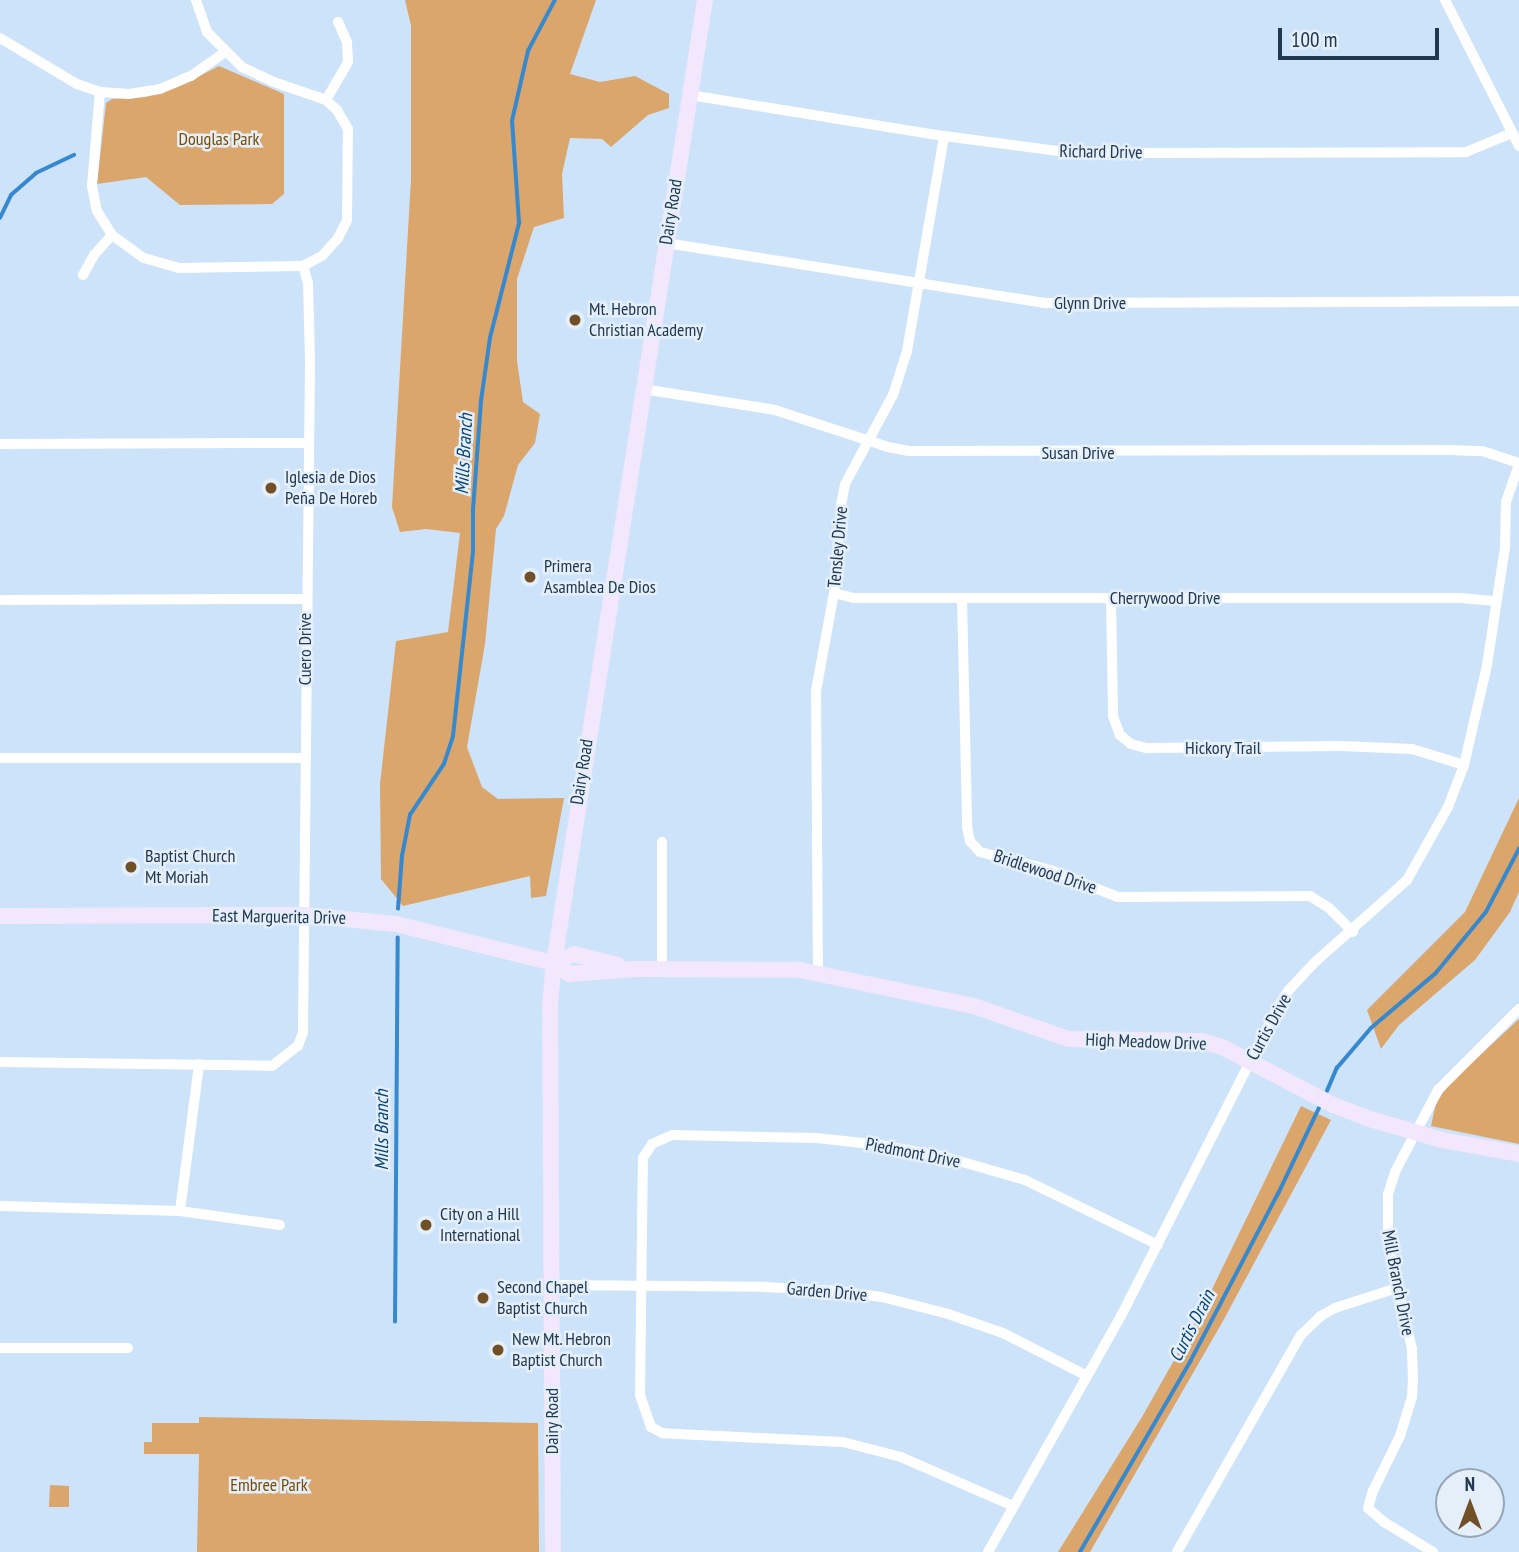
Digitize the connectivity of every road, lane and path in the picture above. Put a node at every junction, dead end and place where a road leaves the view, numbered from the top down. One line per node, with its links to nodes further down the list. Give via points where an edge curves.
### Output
1 (195, 0): 6 (street, via 207,32)
2 (705, 0): 8 (street, Dairy Road)
3 (1445, 0): 10 (street)
4 (338, 22): 9 (street, via 347,42 348,61)
5 (0, 38): 7 (street)
6 (226, 52): 7 (street, via 191,76 160,89); 9 (street, via 274,82)
7 (100, 92): 13 (street, via 92,186 97,211)
8 (690, 94): 11 (street, Richard Drive); 14 (street, Dairy Road)
9 (326, 100): 15 (street, via 348,129 347,220 322,256)
10 (1512, 133): 11 (street, Richard Drive, via 1478,149 1438,152 1074,153); 12 (street)
11 (944, 136): 17 (street, Tensley Drive)
12 (1519, 146)
13 (112, 235): 15 (street, via 144,258 178,268); 16 (street)
14 (666, 243): 17 (street, Glynn Drive); 19 (street, Dairy Road)
15 (303, 266): 21 (street, Cuero Drive, via 308,283 310,350)
16 (83, 275)
17 (920, 284): 18 (street, Glynn Drive, via 1046,303); 20 (street, Tensley Drive, via 894,395)
18 (1519, 301)
19 (643, 389): 20 (street, Susan Drive, via 775,410); 37 (street, Dairy Road)
20 (867, 440): 23 (street, Susan Drive, via 909,451 957,453 1482,451); 24 (street, Tensley Drive, via 845,484)
21 (308, 443): 22 (street); 27 (street, Cuero Drive)
22 (0, 444)
23 (1519, 464): 29 (street, Curtis Drive, via 1506,502 1505,548)
24 (834, 593): 25 (street, Cherrywood Drive, via 854,598); 39 (street, Tensley Drive, via 816,691)
25 (962, 598): 26 (street, Cherrywood Drive); 36 (street, Bridlewood Drive, via 967,827 970,841 980,852 1050,870 1118,897 1311,896)
26 (1111, 598): 29 (street, Cherrywood Drive); 32 (street, Hickory Trail, via 1113,716 1120,735 1131,744 1146,748 1412,749)
27 (306, 599): 28 (street); 31 (street, Cuero Drive)
28 (0, 600)
29 (1496, 601): 32 (street, Curtis Drive)
30 (0, 758): 31 (street)
31 (305, 758): 34 (street, Cuero Drive)
32 (1464, 765): 36 (street, Curtis Drive, via 1448,807 1407,880)
33 (662, 842): 38 (street)
34 (304, 915): 35 (street, East Marguerita Drive); 37 (street, East Marguerita Drive, via 396,924); 43 (street, Cuero Drive, via 303,1032 298,1046 272,1066)
35 (0, 916)
36 (1353, 932): 42 (street, Curtis Drive, via 1288,991)
37 (554, 963): 38 (street, High Meadow Drive, via 569,974); 50 (street, Dairy Road, via 550,1005)
38 (662, 970): 39 (street, High Meadow Drive)
39 (818, 973): 42 (street, High Meadow Drive, via 974,1006 1068,1039 1202,1041)
40 (1519, 1009): 44 (street, Mill Branch Drive, via 1438,1090)
41 (0, 1062): 43 (street)
42 (1250, 1062): 44 (street, High Meadow Drive, via 1333,1105); 49 (street, Curtis Drive)
43 (199, 1064): 47 (street)
44 (1416, 1133): 45 (street, High Meadow Drive); 52 (street, Mill Branch Drive, via 1388,1194 1388,1245)
45 (1519, 1154)
46 (0, 1206): 47 (street)
47 (180, 1211): 48 (street)
48 (280, 1226)
49 (1158, 1245): 51 (street, Piedmont Drive, via 1025,1180 945,1157 817,1138 672,1135 652,1144 643,1158); 55 (street, Curtis Drive)
50 (551, 1285): 51 (street, Garden Drive); 57 (street, Dairy Road)
51 (641, 1287): 55 (street, Garden Drive, via 838,1290 882,1297 1003,1333); 56 (street, via 640,1395 651,1427 662,1433 843,1442 901,1457)
52 (1396, 1288): 59 (street, via 1335,1308 1301,1335); 60 (street, Mill Branch Drive, via 1412,1349 1412,1397 1368,1508)
53 (0, 1348): 54 (street)
54 (128, 1348)
55 (1087, 1376): 56 (street, Curtis Drive)
56 (1013, 1506): 58 (street, Curtis Drive)
57 (553, 1552)
58 (988, 1552)
59 (1177, 1552)
60 (1433, 1552)

